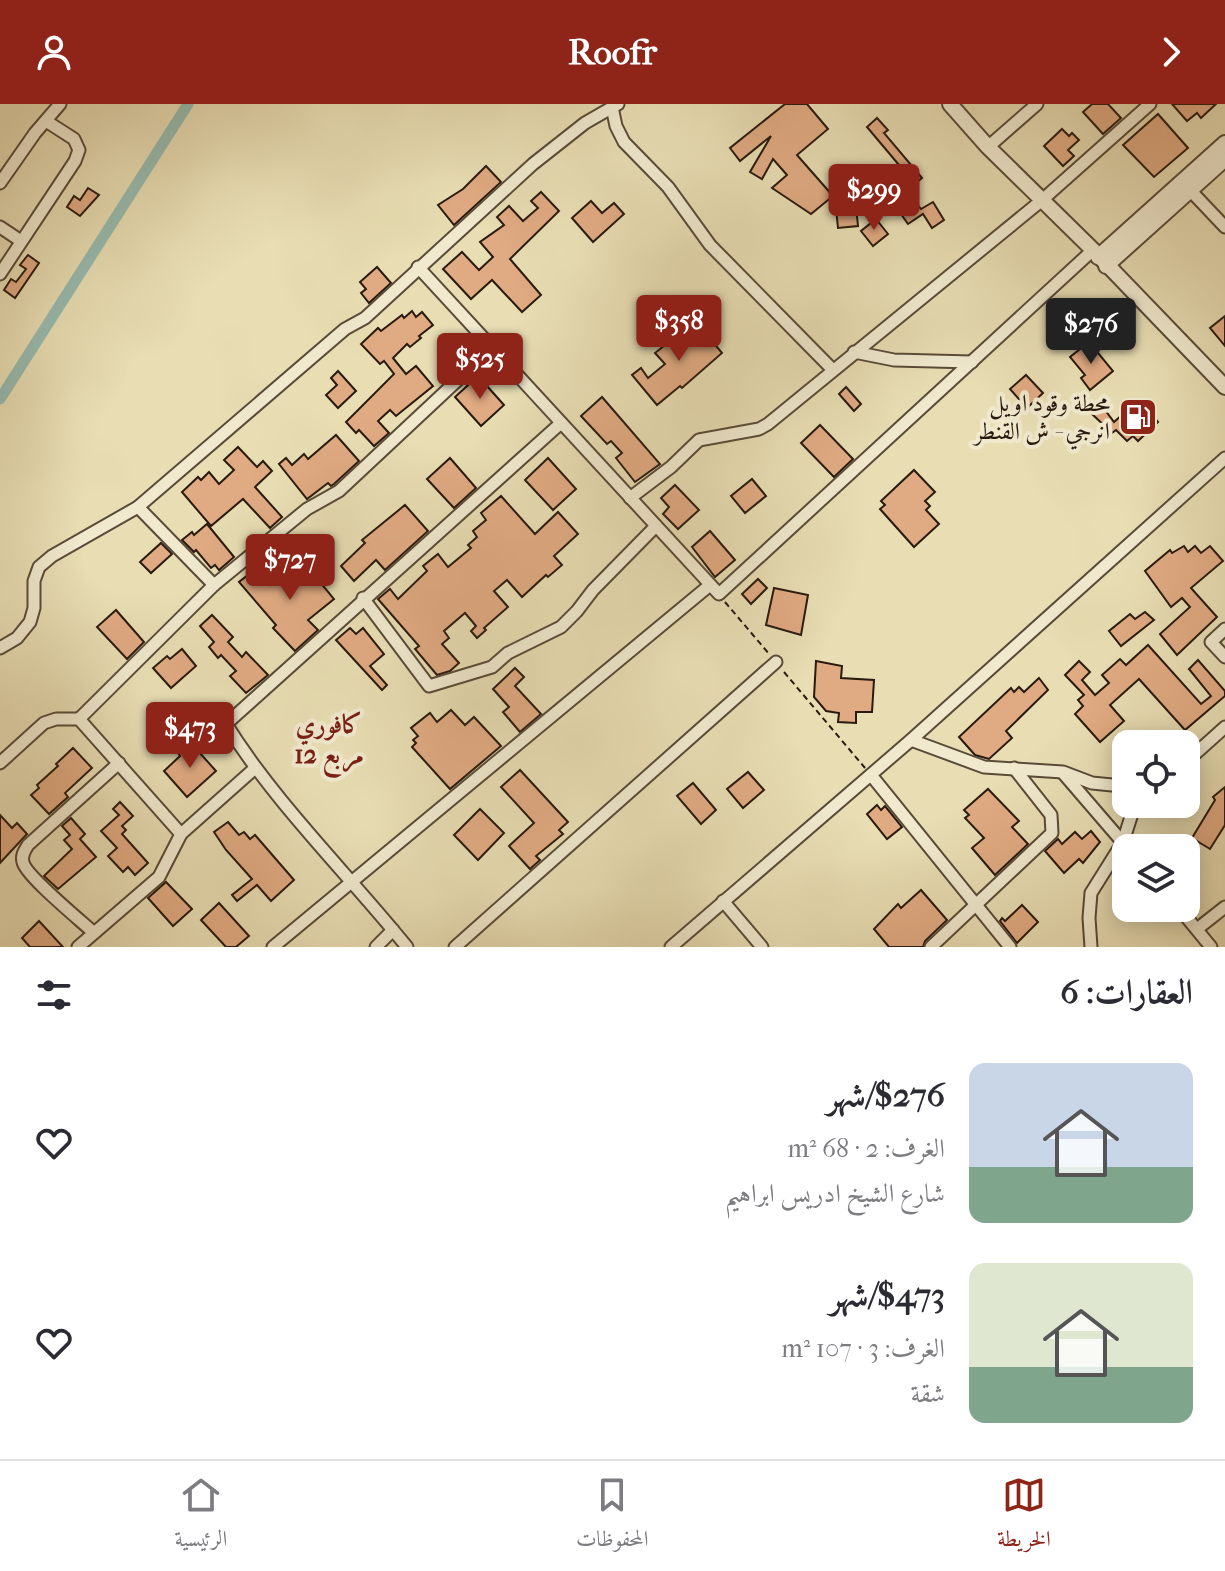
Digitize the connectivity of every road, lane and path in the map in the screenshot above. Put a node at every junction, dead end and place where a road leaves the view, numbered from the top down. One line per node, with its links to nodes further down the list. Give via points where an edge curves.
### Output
1 (60, 104): 6 (street)
2 (950, 104): 8 (street)
3 (1037, 104): 8 (street)
4 (1150, 104): 12 (street)
5 (615, 106): 17 (street, via 564,138); 22 (street, via 624,142 668,187 710,245)
6 (46, 121): 10 (street); 15 (street, via 74,139 79,150)
7 (1225, 143): 16 (street)
8 (988, 147): 12 (street)
9 (1225, 159): 11 (street)
10 (0, 183)
11 (1190, 190): 14 (street); 16 (street)
12 (1041, 201): 16 (street); 20 (street)
13 (0, 227): 15 (street)
14 (1225, 227)
15 (21, 241): 18 (street)
16 (1099, 258): 21 (street); 23 (street)
17 (418, 267): 19 (street); 27 (street, via 365,318 345,329)
18 (0, 274)
19 (492, 348): 24 (street); 29 (street, via 339,491 307,509)
20 (854, 352): 21 (street, via 894,360); 22 (street)
21 (972, 362): 31 (street)
22 (833, 370): 26 (street, via 759,429 699,440)
23 (1225, 387)
24 (561, 423): 26 (street); 32 (street)
25 (1225, 458): 39 (street)
26 (630, 498): 28 (street)
27 (138, 507): 29 (street); 34 (street, via 39,567 30,622)
28 (656, 526): 30 (street); 32 (street, via 561,627 508,653 492,667 429,686)
29 (214, 585): 37 (street)
30 (710, 585): 31 (street); 51 (street)
31 (719, 594): 36 (path)
32 (363, 598): 44 (street, via 226,724)
33 (1225, 629): 35 (street, via 1211,642)
34 (0, 648)
35 (1225, 657)
36 (776, 662): 46 (path); 63 (street)
37 (79, 719): 41 (street, via 48,720); 42 (street)
38 (1225, 727): 40 (street)
39 (911, 740): 43 (street, via 984,767); 46 (street)
40 (1200, 749)
41 (0, 763)
42 (119, 763): 48 (street); 58 (street, via 23,855 32,878)
43 (1014, 768): 45 (street); 53 (street, via 1051,815 1054,828)
44 (254, 769): 48 (street); 51 (street)
45 (1063, 772): 47 (street); 49 (street)
46 (871, 775): 52 (street); 53 (street)
47 (1112, 785)
48 (181, 834): 58 (street, via 159,877)
49 (1116, 834)
50 (1112, 863): 68 (street, via 1091,893)
51 (354, 882): 57 (street); 60 (street)
52 (723, 901): 64 (street); 65 (street)
53 (977, 906): 66 (street); 67 (street)
54 (1225, 907): 56 (street)
55 (1191, 922): 56 (street)
56 (1197, 929): 69 (street)
57 (393, 930): 61 (street); 62 (street)
58 (94, 933): 59 (street)
59 (78, 947)
60 (273, 947)
61 (376, 947)
62 (407, 947)
63 (455, 947)
64 (671, 947)
65 (762, 947)
66 (931, 947)
67 (1010, 947)
68 (1091, 947)
69 (1211, 947)

